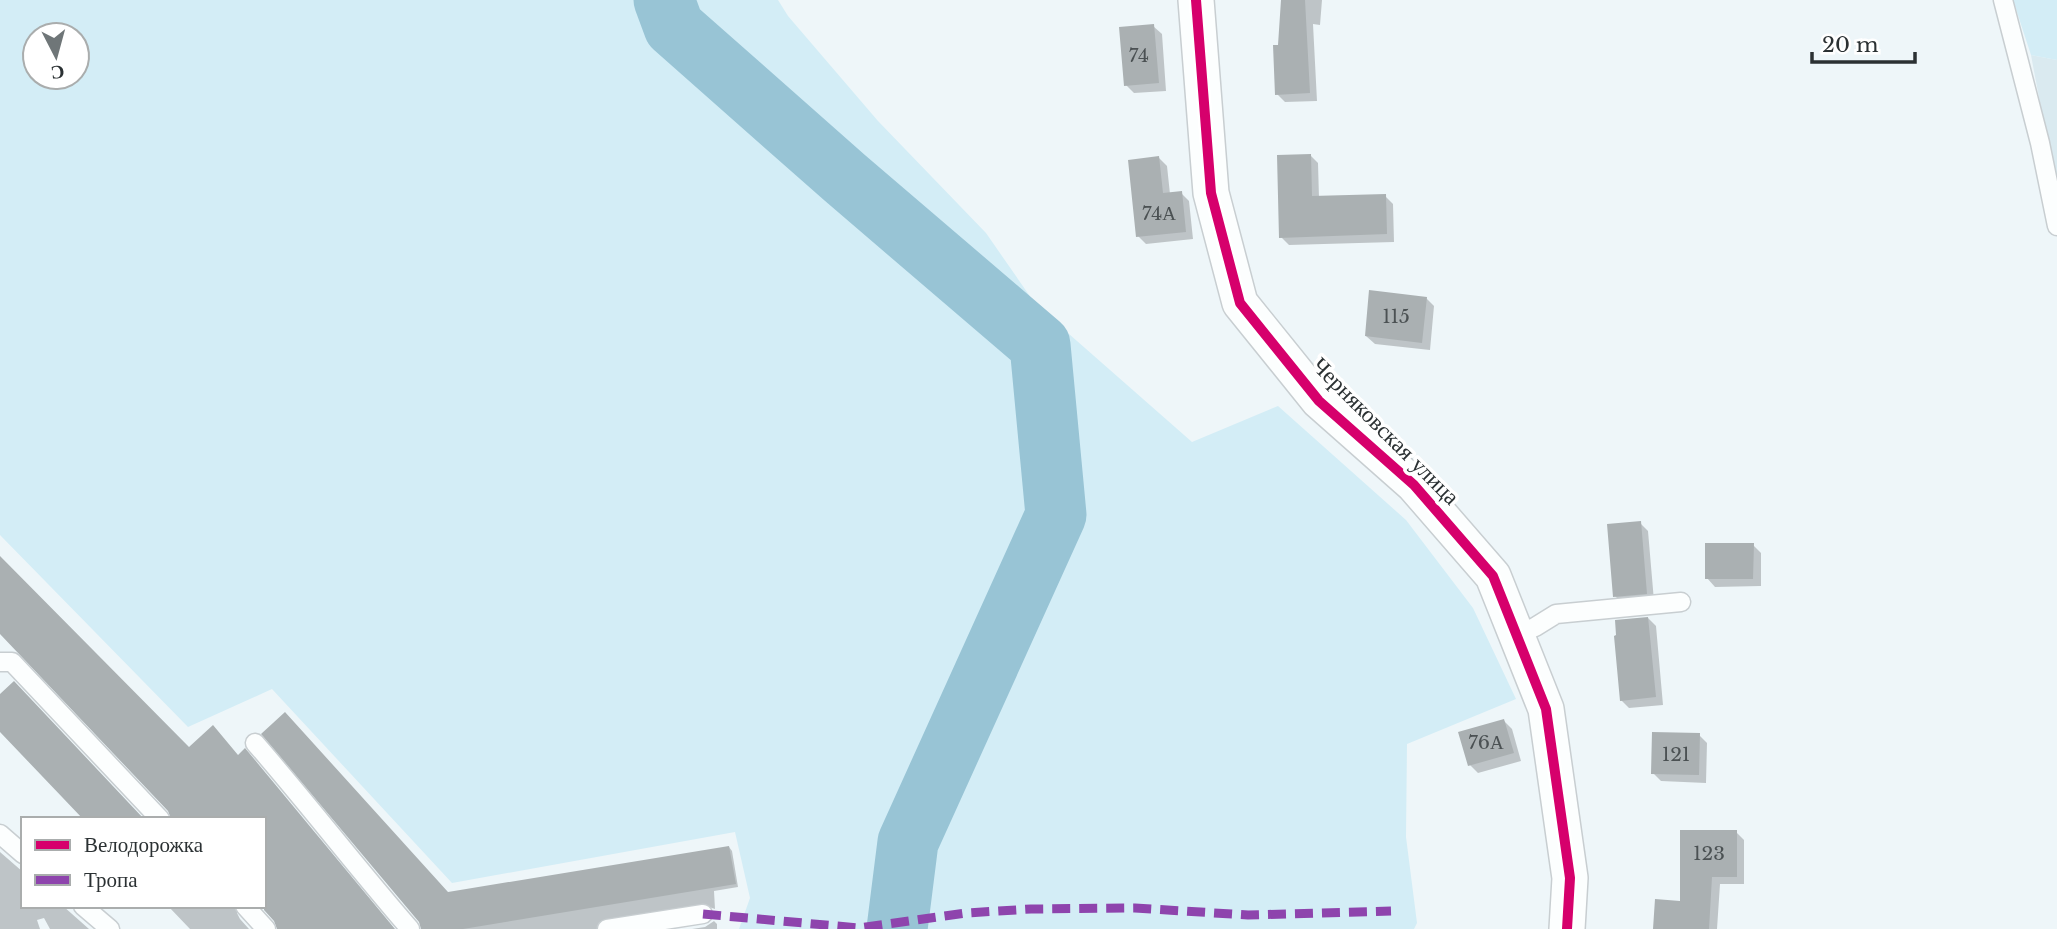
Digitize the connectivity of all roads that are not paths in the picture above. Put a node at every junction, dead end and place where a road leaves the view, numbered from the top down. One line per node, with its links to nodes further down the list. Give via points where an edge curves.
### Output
1 (1196, 0): 5 (street, Черняковская улица, via 1211,193 1240,303 1320,401 1415,485 1493,576)
2 (2003, 0): 3 (lane)
3 (2057, 226)
4 (1681, 603): 5 (lane, via 1556,614)
5 (1517, 635): 18 (street, Черняковская улица, via 1546,709 1570,878)
6 (0, 662): 8 (lane, via 12,662)
7 (254, 743): 16 (lane)
8 (158, 817)
9 (0, 834): 10 (lane)
10 (21, 852)
11 (85, 908): 14 (lane)
12 (247, 908): 15 (lane)
13 (704, 914): 17 (lane)
14 (110, 929)
15 (267, 929)
16 (410, 929)
17 (607, 929)
18 (1567, 929)

